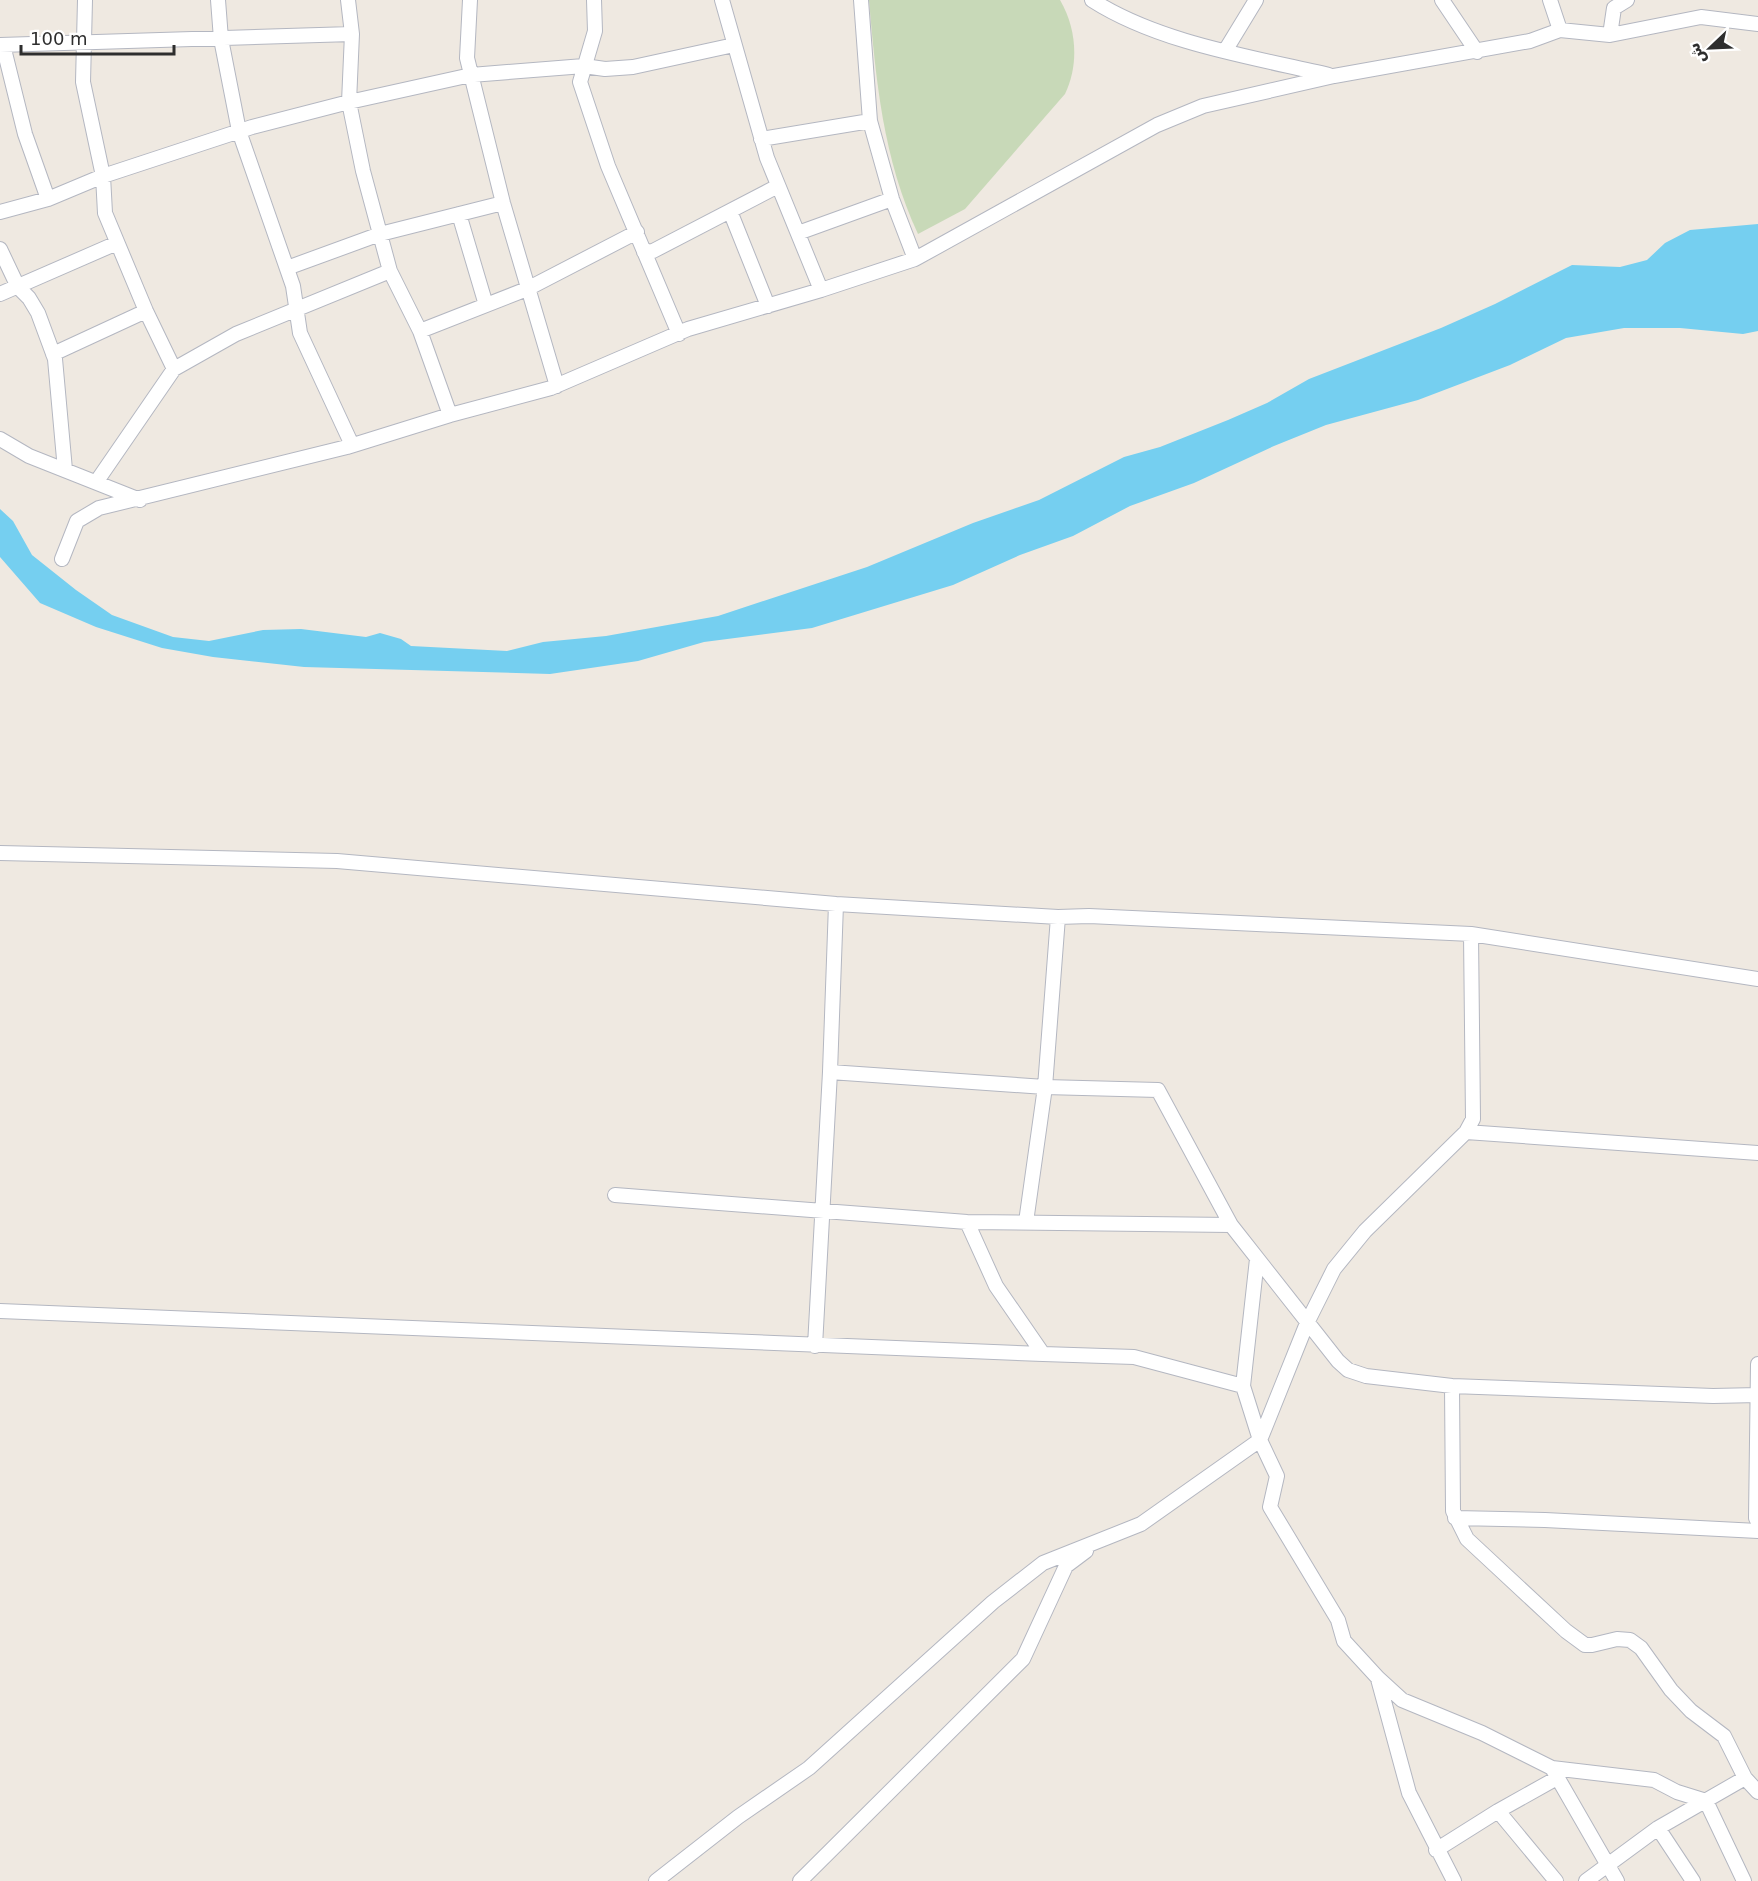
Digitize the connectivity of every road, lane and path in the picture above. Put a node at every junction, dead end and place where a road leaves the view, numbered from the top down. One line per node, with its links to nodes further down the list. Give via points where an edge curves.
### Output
1 (85, 0): 18 (street)
2 (218, 0): 17 (street)
3 (348, 0): 15 (street)
4 (470, 0): 24 (street, via 466,48)
5 (594, 0): 23 (street, via 595,31)
6 (722, 0): 20 (street)
7 (861, 0): 27 (street)
8 (1092, 0): 21 (street, via 1153,29)
9 (1256, 0): 21 (street)
10 (1442, 0): 22 (street)
11 (1550, 0): 14 (street)
12 (1627, 0): 16 (street, via 1614,8)
13 (1758, 24): 16 (street, via 1701,17)
14 (1560, 30): 16 (street); 22 (street)
15 (352, 34): 17 (street); 26 (street)
16 (1610, 35)
17 (221, 39): 18 (street); 28 (street)
18 (84, 42): 19 (street); 30 (street, via 88,112)
19 (2, 45): 32 (street, via 25,134)
20 (734, 45): 23 (street, via 633,67); 29 (street)
21 (1225, 51): 25 (street)
22 (1477, 52): 25 (street)
23 (584, 66): 24 (street); 38 (street, via 580,82 583,92 608,166)
24 (471, 75): 26 (street); 34 (street)
25 (1334, 76): 44 (street, via 1203,106 1157,125)
26 (349, 102): 28 (street); 40 (street)
27 (870, 121): 29 (street); 33 (street)
28 (238, 131): 30 (street); 45 (street)
29 (761, 139): 31 (street)
30 (103, 176): 32 (street); 41 (street, via 105,213)
31 (778, 186): 35 (street); 39 (street)
32 (48, 199): 36 (street)
33 (892, 200): 39 (street); 44 (street)
34 (503, 203): 37 (street); 48 (street)
35 (730, 211): 43 (street); 52 (street)
36 (0, 212)
37 (459, 214): 40 (street); 51 (street)
38 (637, 232): 43 (street); 48 (street)
39 (798, 233): 49 (street)
40 (380, 234): 45 (street); 46 (street)
41 (117, 243): 47 (street); 54 (street)
42 (0, 249): 47 (street)
43 (644, 252): 56 (street)
44 (915, 259): 49 (street)
45 (286, 268): 53 (street)
46 (390, 271): 53 (street); 55 (street)
47 (18, 287): 50 (street); 57 (street, via 38,313)
48 (527, 288): 51 (street); 59 (street)
49 (821, 290): 52 (street)
50 (0, 294)
51 (486, 304): 55 (street)
52 (768, 306): 56 (street)
53 (297, 310): 58 (street, via 236,334); 62 (street, via 300,333)
54 (146, 311): 57 (street); 58 (street)
55 (420, 331): 60 (street)
56 (679, 334): 59 (street)
57 (53, 354): 63 (street)
58 (174, 369): 64 (street)
59 (557, 386): 60 (street)
60 (450, 415): 62 (street)
61 (0, 439): 63 (street)
62 (352, 446): 65 (street)
63 (65, 470): 64 (street)
64 (97, 481): 65 (street)
65 (140, 500): 66 (street, via 99,508 77,521)
66 (62, 559)
67 (0, 853): 68 (street, via 337,861)
68 (836, 904): 69 (street); 72 (street)
69 (1058, 917): 70 (street); 73 (street)
70 (1471, 934): 71 (street); 74 (street, via 1473,1119)
71 (1758, 979)
72 (830, 1072): 73 (street); 77 (street)
73 (1045, 1087): 79 (street); 80 (street, via 1158,1090)
74 (1466, 1132): 75 (street); 83 (street, via 1365,1231 1334,1269)
75 (1758, 1154)
76 (615, 1195): 77 (street)
77 (821, 1213): 78 (street); 84 (street)
78 (967, 1222): 79 (street); 85 (street, via 996,1286)
79 (1026, 1222): 80 (street)
80 (1231, 1225): 81 (street)
81 (1257, 1259): 83 (street); 87 (street)
82 (0, 1311): 84 (street)
83 (1306, 1323): 88 (street, via 1348,1370 1366,1376); 90 (street)
84 (815, 1346): 85 (street)
85 (1043, 1354): 87 (street, via 1134,1357)
86 (1758, 1364): 89 (street)
87 (1243, 1386): 90 (street)
88 (1452, 1386): 89 (street); 91 (street)
89 (1757, 1396): 92 (street)
90 (1260, 1440): 94 (street, via 1141,1524); 95 (street, via 1277,1476 1270,1507 1338,1620 1344,1641)
91 (1455, 1518): 93 (street); 97 (street, via 1467,1539 1578,1640 1592,1646 1612,1639 1630,1640 1641,1648 1671,1690 1724,1736)
92 (1758, 1522)
93 (1758, 1531)
94 (1101, 1540): 104 (street, via 1043,1563 993,1602 809,1767); 105 (street, via 1066,1566 1023,1659)
95 (1378, 1678): 96 (street, via 1402,1700 1482,1733); 102 (street, via 1409,1793)
96 (1555, 1773): 99 (street, via 1654,1780); 100 (street); 103 (street)
97 (1745, 1778): 98 (street); 99 (street)
98 (1758, 1792)
99 (1706, 1801): 101 (street); 111 (street)
100 (1498, 1811): 102 (street); 107 (street)
101 (1658, 1828): 103 (street); 110 (street)
102 (1436, 1850): 106 (street)
103 (1609, 1867): 108 (street); 109 (street)
104 (656, 1881)
105 (800, 1881)
106 (1454, 1881)
107 (1556, 1881)
108 (1586, 1881)
109 (1617, 1881)
110 (1693, 1881)
111 (1744, 1881)

